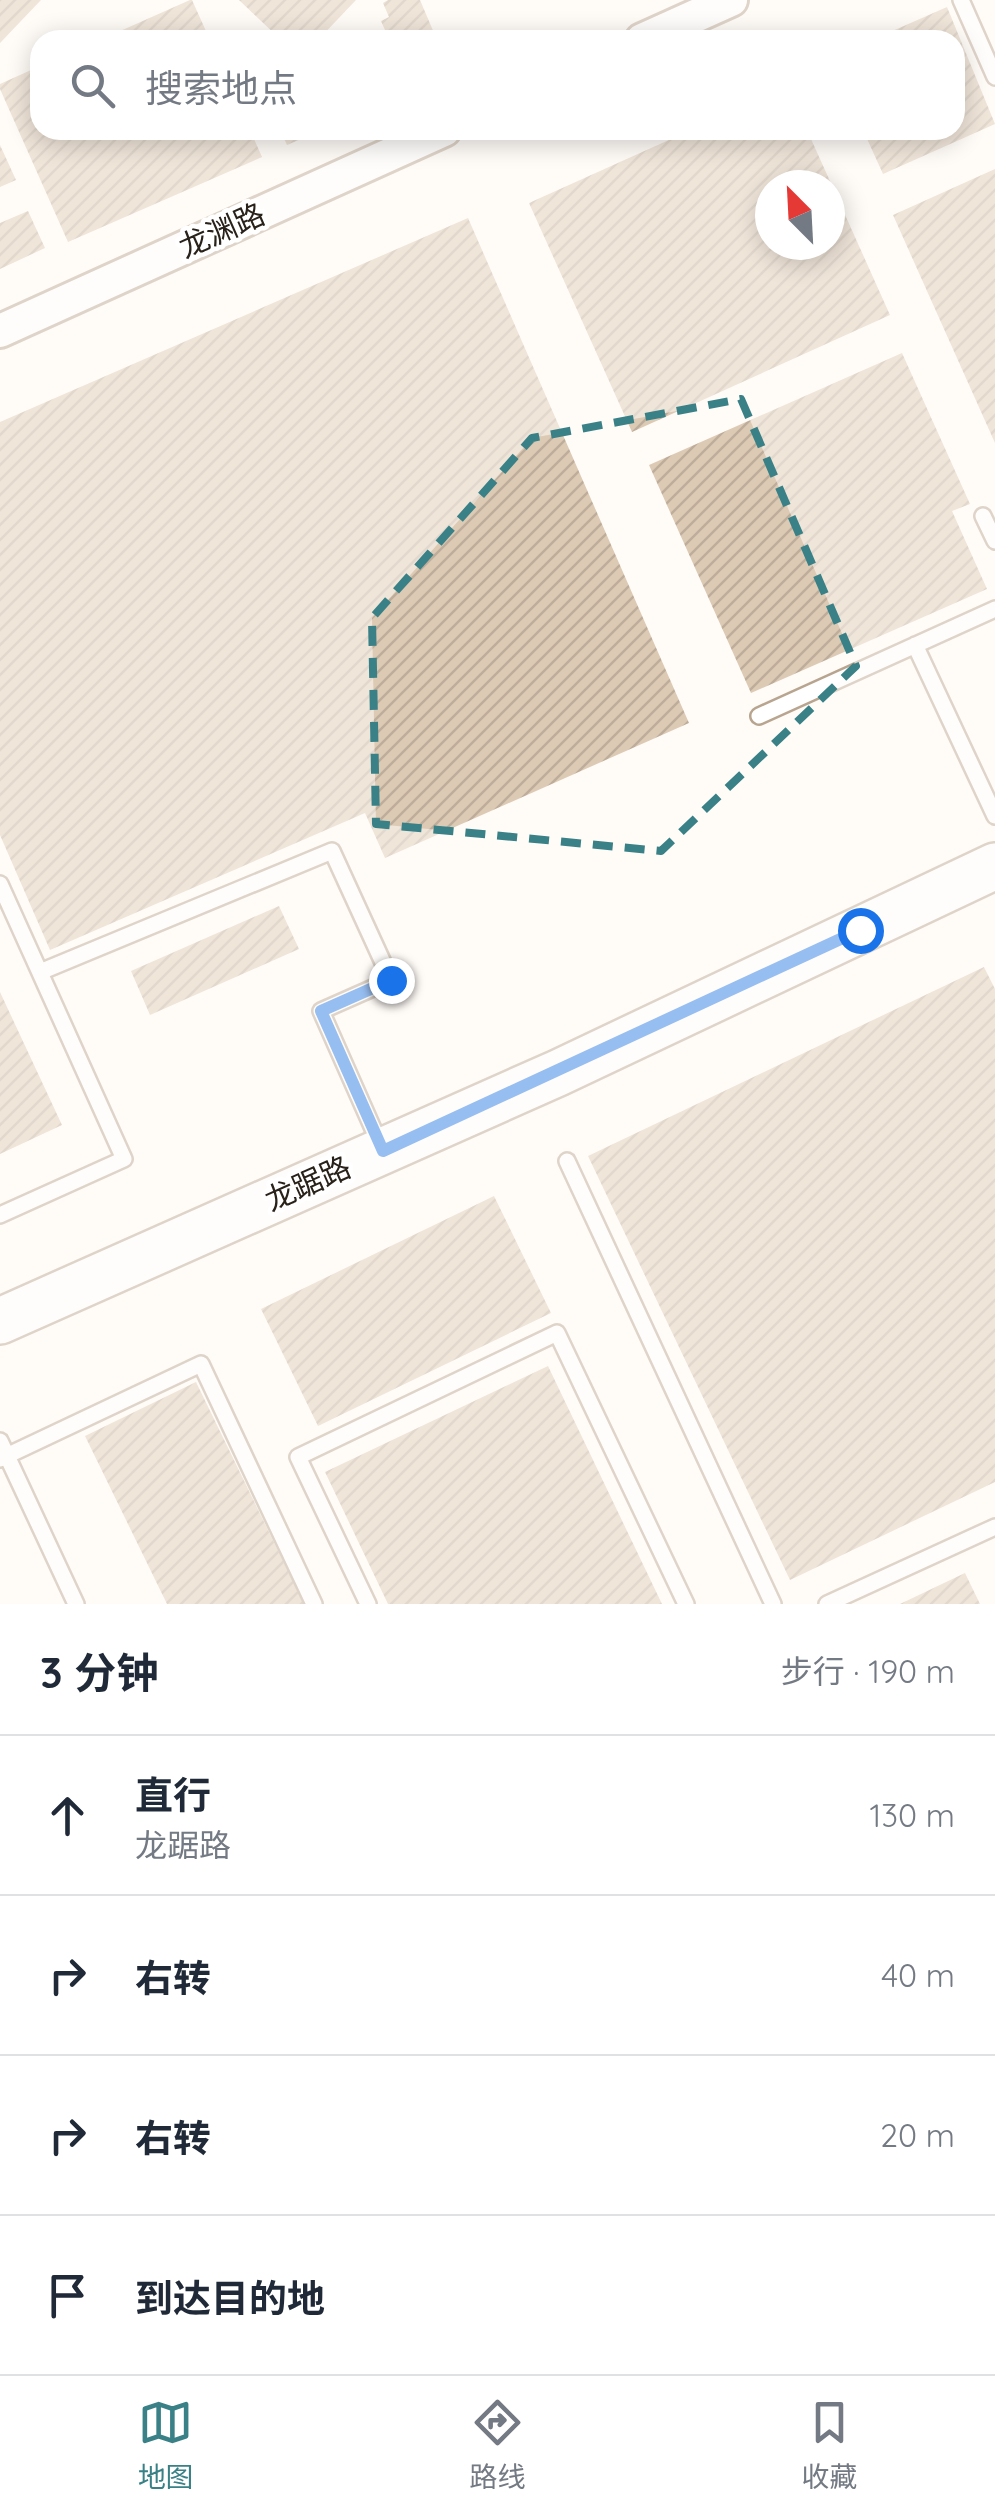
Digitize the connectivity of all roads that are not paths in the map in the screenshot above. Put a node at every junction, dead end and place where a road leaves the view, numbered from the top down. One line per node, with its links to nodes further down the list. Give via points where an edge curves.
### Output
1 (730, 0): 3 (street)
2 (960, 0): 4 (lane)
3 (664, 30)
4 (995, 77)
5 (422, 140): 6 (street, 龙渊路)
6 (0, 331)
7 (983, 516): 8 (lane)
8 (995, 541)
9 (995, 609): 10 (lane)
10 (915, 646): 11 (lane); 12 (lane)
11 (759, 716)
12 (995, 816)
13 (995, 866): 16 (street, 龙踞路)
14 (0, 884): 15 (lane)
15 (40, 972): 16 (lane, via 332,851 391,980 321,1011); 18 (lane, via 124,1159)
16 (383, 1151): 19 (street, 龙踞路)
17 (567, 1161): 26 (lane)
18 (0, 1215)
19 (0, 1321)
20 (2, 1452): 22 (lane); 23 (lane, via 201,1364)
21 (995, 1527): 27 (lane)
22 (76, 1604)
23 (314, 1604)
24 (368, 1604): 25 (lane, via 298,1458 557,1333)
25 (686, 1604)
26 (773, 1604)
27 (826, 1604)

